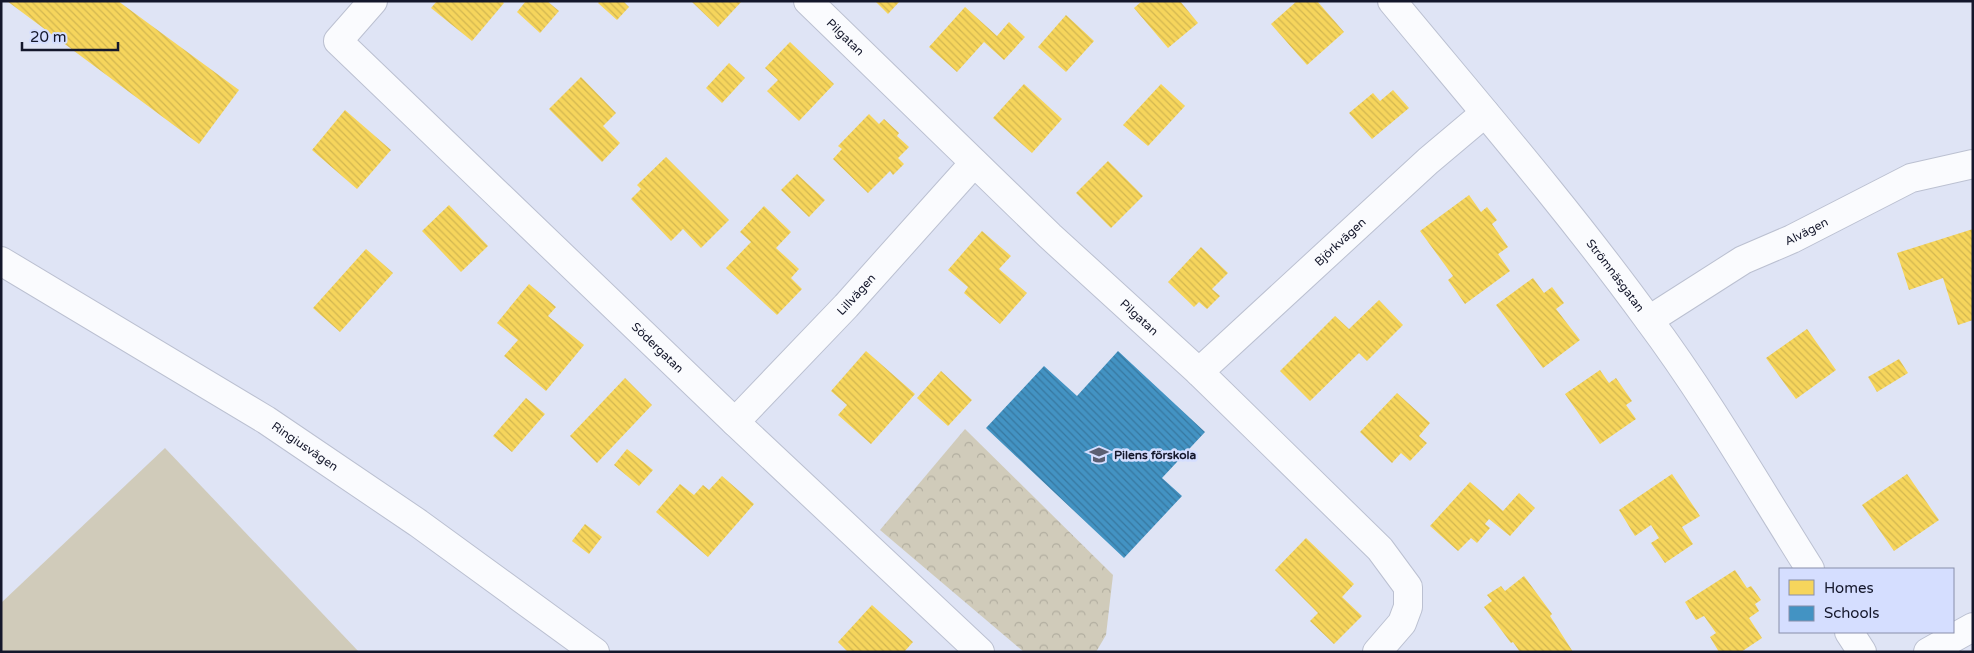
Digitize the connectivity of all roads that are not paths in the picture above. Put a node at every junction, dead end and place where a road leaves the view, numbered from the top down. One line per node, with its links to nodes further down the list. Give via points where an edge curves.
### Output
1 (373, 1): 10 (street, Södergatan, via 338,41)
2 (808, 1): 5 (street, Pilgatan)
3 (1392, 1): 4 (street, Strömnäsgatan)
4 (1485, 113): 8 (street, Strömnäsgatan); 9 (street, Björkvägen, via 1428,161)
5 (974, 163): 9 (street, Pilgatan); 10 (street, Lillvägen, via 846,306)
6 (1973, 164): 8 (street, Alvägen, via 1911,178 1792,239 1742,260)
7 (1, 261): 14 (street, Ringiusvägen, via 266,420 418,522)
8 (1649, 320): 11 (street, Strömnäsgatan)
9 (1199, 372): 16 (street, Pilgatan, via 1380,549 1408,587 1408,607 1402,623)
10 (735, 422): 15 (street, Södergatan)
11 (1809, 568)
12 (1973, 626): 18 (street)
13 (1851, 633): 17 (street)
14 (595, 652)
15 (980, 652)
16 (1377, 652)
17 (1862, 652)
18 (1928, 652)

